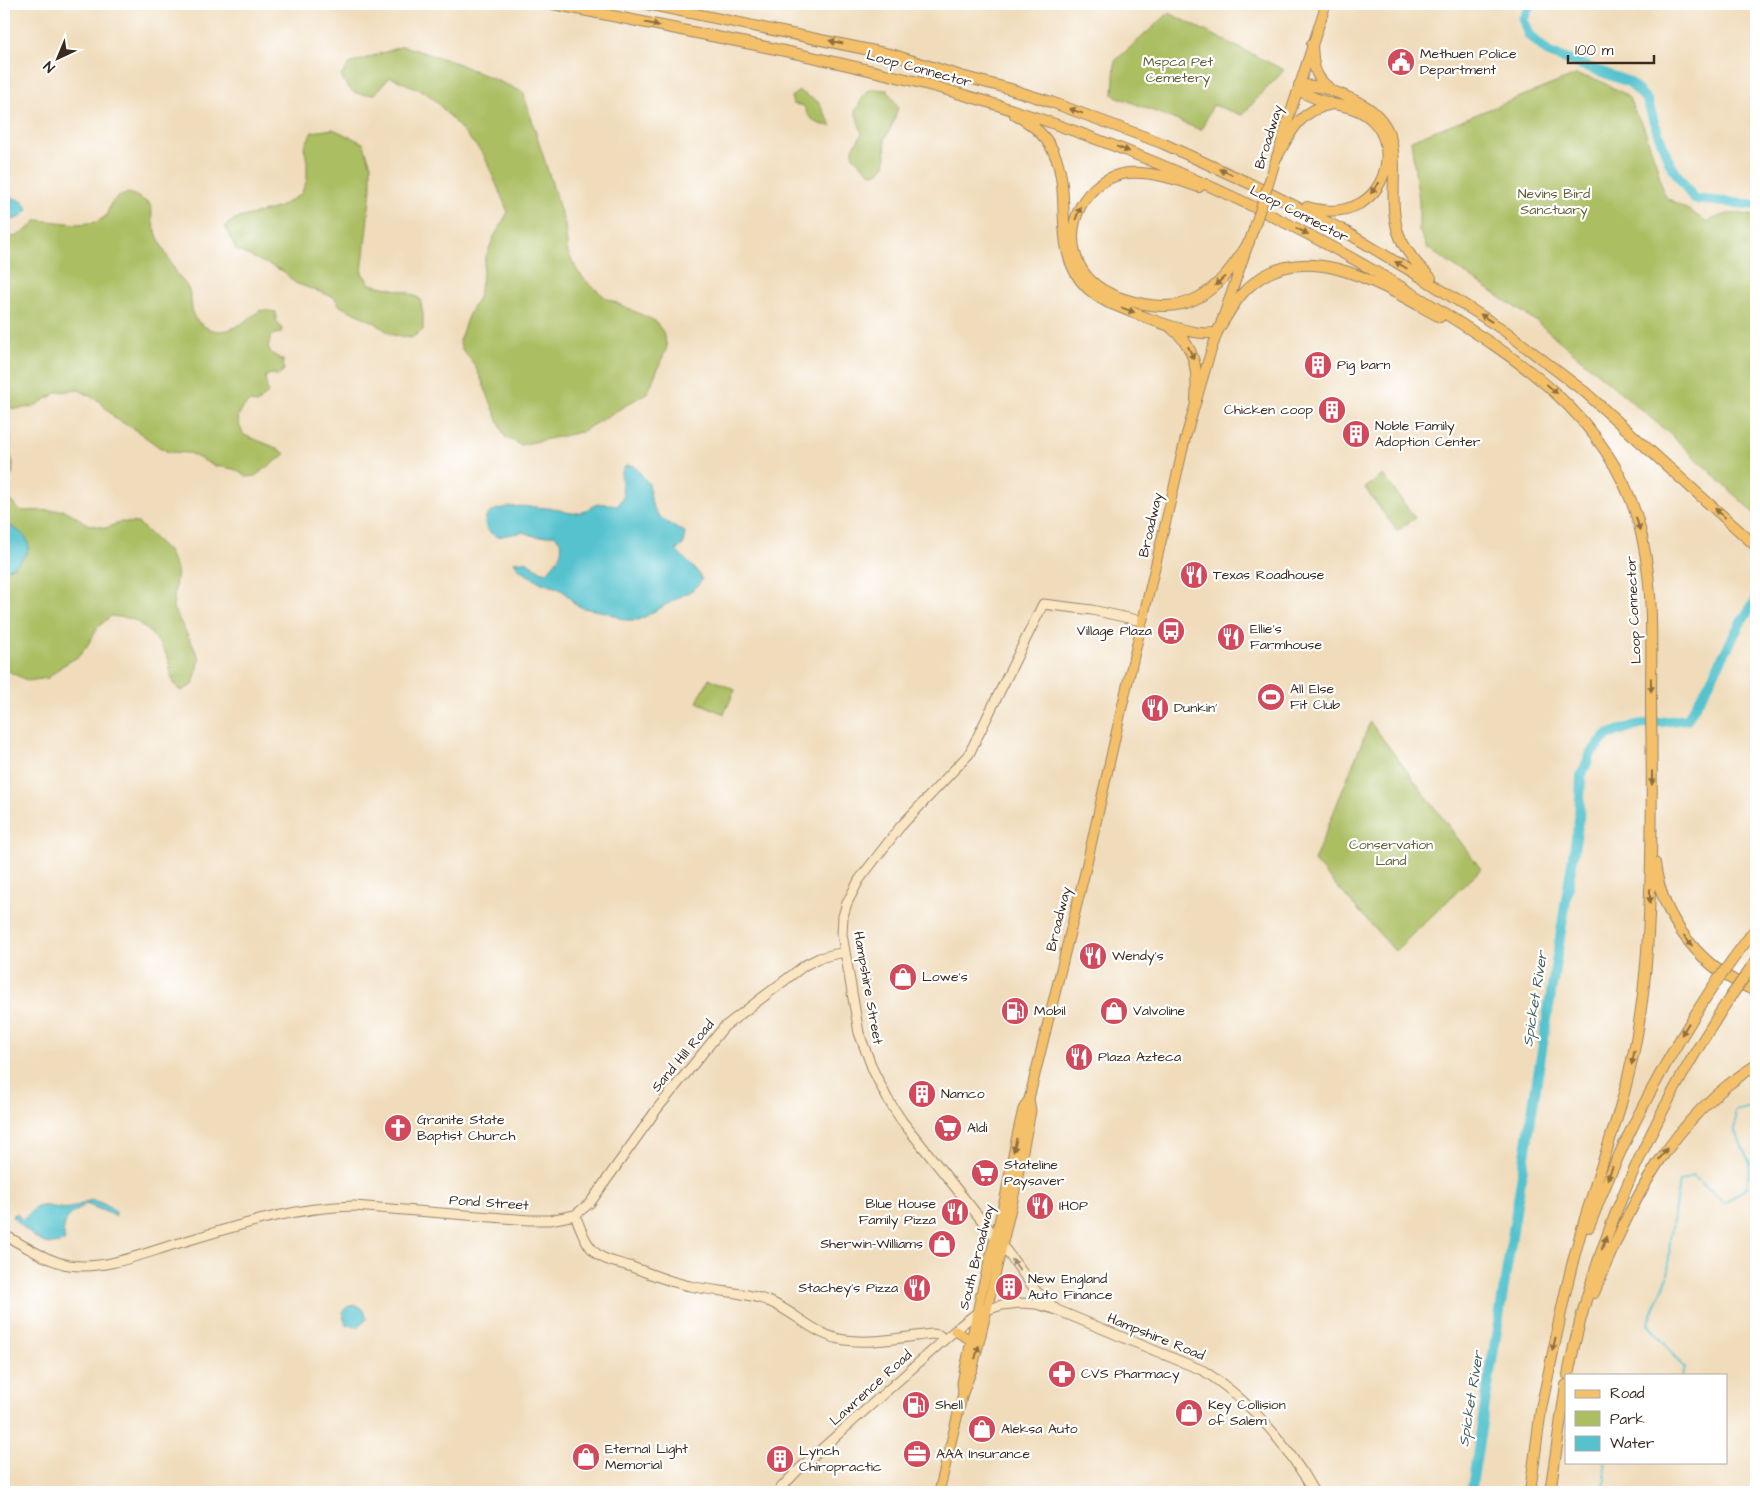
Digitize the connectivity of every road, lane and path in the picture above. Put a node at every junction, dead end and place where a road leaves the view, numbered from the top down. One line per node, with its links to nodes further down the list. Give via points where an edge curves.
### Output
1 (553, 4): 6 (highway, Loop Connector, one-way to 6, via 822,59)
2 (647, 4): 10 (highway, Loop Connector, one-way to 2, via 1164,144 1008,88 894,55)
3 (1326, 4): 4 (main road, Broadway)
4 (1312, 44): 5 (main road, Broadway); 7 (highway, via 1314,71)
5 (1298, 87): 7 (highway, via 1319,86); 8 (highway); 9 (main road, Broadway)
6 (944, 88): 11 (highway, Loop Connector, one-way to 11, via 1085,134 1164,165); 14 (highway, one-way to 14, via 1015,115 1041,135 1062,174 1066,247 1077,276 1099,298)
7 (1333, 90): 13 (highway, via 1368,108 1386,127 1393,148 1394,208 1400,238 1417,264)
8 (1332, 104): 9 (highway, via 1316,108 1295,125); 10 (highway, one-way to 10, via 1362,112 1374,122 1382,136 1387,153 1385,169 1380,183 1369,197 1350,208 1318,210)
9 (1277, 157): 12 (main road, Broadway, bridge)
10 (1251, 184): 13 (highway, Loop Connector, one-way to 10, via 1341,229)
11 (1274, 217): 12 (highway, one-way to 11, via 1229,273 1206,293 1184,303 1162,306 1128,300 1097,286 1077,259 1073,228 1081,206 1092,191 1108,180 1130,173 1191,184); 16 (highway, Loop Connector, one-way to 16, via 1344,252)
12 (1250, 242): 15 (main road, Broadway)
13 (1457, 299): 18 (highway, Loop Connector, one-way to 13, via 1586,393)
14 (1157, 320): 15 (highway, via 1195,333); 17 (highway, one-way to 17, via 1175,331 1189,347 1197,372)
15 (1217, 332): 16 (highway, via 1243,293 1257,280 1284,267 1312,264 1332,267 1368,281); 17 (main road, Broadway)
16 (1507, 354): 20 (highway, Loop Connector, one-way to 20, via 1558,394 1586,424 1618,471 1634,509 1649,576)
17 (1196, 400): 19 (main road, Broadway)
18 (1756, 546)
19 (1142, 621): 22 (street, Hampshire Street, via 1043,604 969,754 900,827 854,887 843,916); 25 (main road, Broadway)
20 (1651, 830): 24 (highway, one-way to 24, via 1658,880 1680,929 1709,963 1734,981); 35 (highway, one-way to 35, via 1649,938 1639,1024 1629,1075 1568,1277)
21 (1756, 928): 35 (highway, one-way to 35, bridge, via 1712,988 1671,1053 1624,1140 1585,1238)
22 (844, 952): 27 (street, Sand Hill Road, via 805,965 724,1027 640,1131 590,1202); 29 (street, Hampshire Street, via 859,1033 882,1089 902,1121)
23 (1753, 965): 39 (highway, one-way to 23, bridge, via 1596,1266 1634,1167 1695,1052)
24 (1756, 991)
25 (1038, 1062): 29 (main road, South Broadway, via 1017,1136)
26 (1756, 1065): 39 (highway, one-way to 26, via 1620,1231 1656,1164 1698,1111 1734,1079)
27 (575, 1215): 28 (street, Pond Street, via 529,1220 354,1206 327,1207 89,1265 55,1262); 37 (street, via 586,1242 599,1256 677,1283 757,1297 832,1337 873,1340 935,1334)
28 (4, 1234)
29 (999, 1242): 30 (street, Hampshire Road, one-way to 29); 32 (main road, South Broadway); 34 (main road, South Broadway)
30 (1030, 1284): 31 (street, via 1029,1294); 33 (street, Hampshire Road)
31 (1020, 1303): 32 (street, Hampshire Road); 33 (street, Hampshire Road)
32 (987, 1310): 34 (street, Lawrence Road); 42 (main road, South Broadway, one-way to 32)
33 (1057, 1310): 45 (street, Hampshire Road, via 1194,1365 1224,1384 1261,1419)
34 (977, 1313): 36 (street, Lawrence Road); 38 (main road, South Broadway)
35 (1558, 1326): 46 (highway, one-way to 46, via 1541,1409)
36 (955, 1330): 37 (street, Lawrence Road); 38 (main road)
37 (944, 1340): 43 (street, Lawrence Road)
38 (971, 1340): 42 (main road, South Broadway, via 962,1383)
39 (1575, 1340): 40 (highway)
40 (1568, 1374)
41 (1565, 1392): 47 (highway)
42 (964, 1393): 44 (main road, South Broadway)
43 (777, 1492)
44 (939, 1492)
45 (1314, 1492)
46 (1530, 1492)
47 (1550, 1492)

